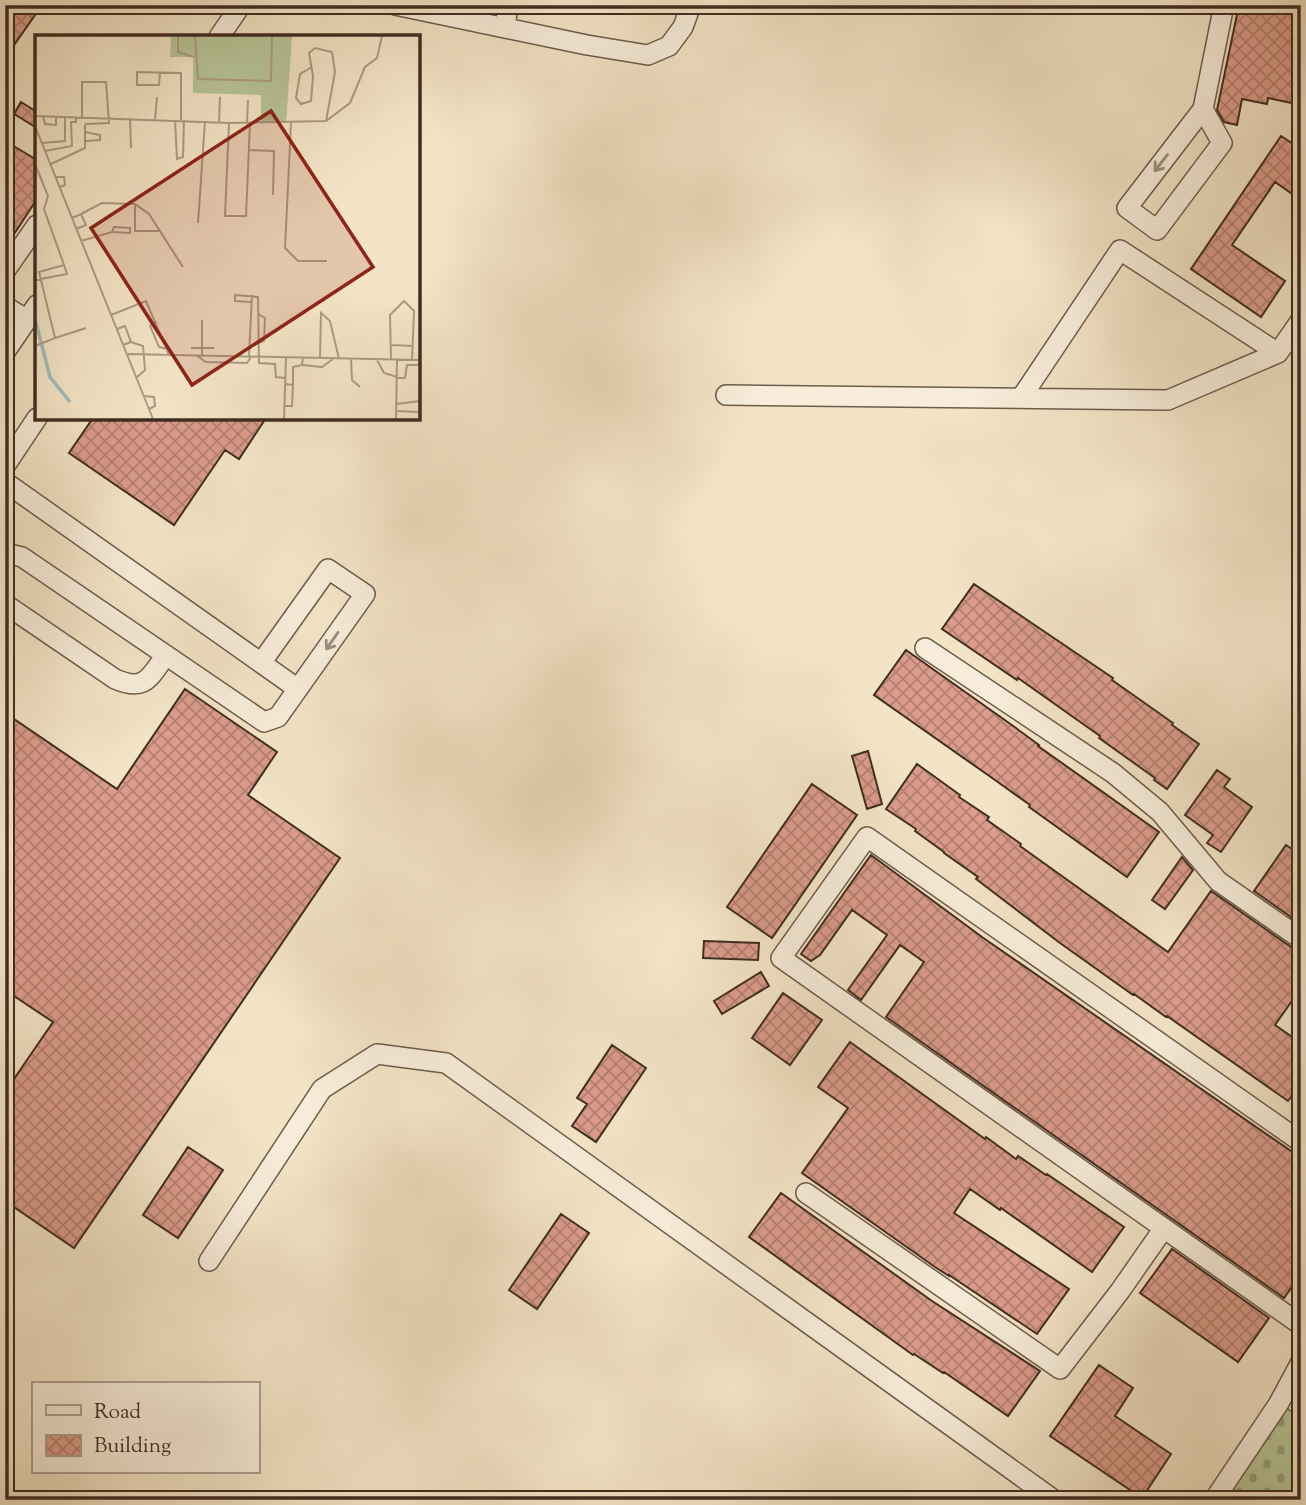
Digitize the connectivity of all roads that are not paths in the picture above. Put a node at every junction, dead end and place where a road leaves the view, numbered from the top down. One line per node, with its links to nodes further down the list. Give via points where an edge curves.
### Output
1 (241, 5): 7 (street)
2 (395, 5): 6 (street)
3 (508, 5): 6 (street)
4 (691, 5): 6 (street, via 669,47 648,55)
5 (1224, 5): 8 (street)
6 (505, 28)
7 (220, 35)
8 (1203, 109): 8 (street, one-way to 8, via 1127,208 1157,230 1222,143)
9 (35, 228): 10 (street)
10 (5, 271)
11 (5, 306): 12 (street)
12 (32, 313): 14 (street)
13 (1301, 320): 15 (street)
14 (5, 352)
15 (1278, 353): 17 (street, via 1168,400); 17 (street, via 1120,250)
16 (726, 395): 17 (street)
17 (1021, 398)
18 (36, 420): 19 (street)
19 (5, 466)
20 (5, 482): 25 (street)
21 (5, 553): 24 (street, via 22,557)
22 (5, 604): 24 (street, via 127,684 140,685)
23 (925, 648): 27 (street, via 1113,773 1160,812 1218,881)
24 (166, 655): 26 (street, via 264,722 278,717)
25 (261, 663): 26 (street); 26 (street, one-way to 26, via 328,569 365,594)
26 (298, 689)
27 (1301, 939)
28 (1301, 1142): 30 (street, via 867,836 781,958)
29 (806, 1193): 30 (street, via 1060,1370)
30 (1164, 1228): 32 (street)
31 (209, 1261): 34 (street, via 322,1089 377,1054 446,1063)
32 (1301, 1325)
33 (1301, 1362): 35 (street, via 1279,1404)
34 (1054, 1500)
35 (1214, 1500)

